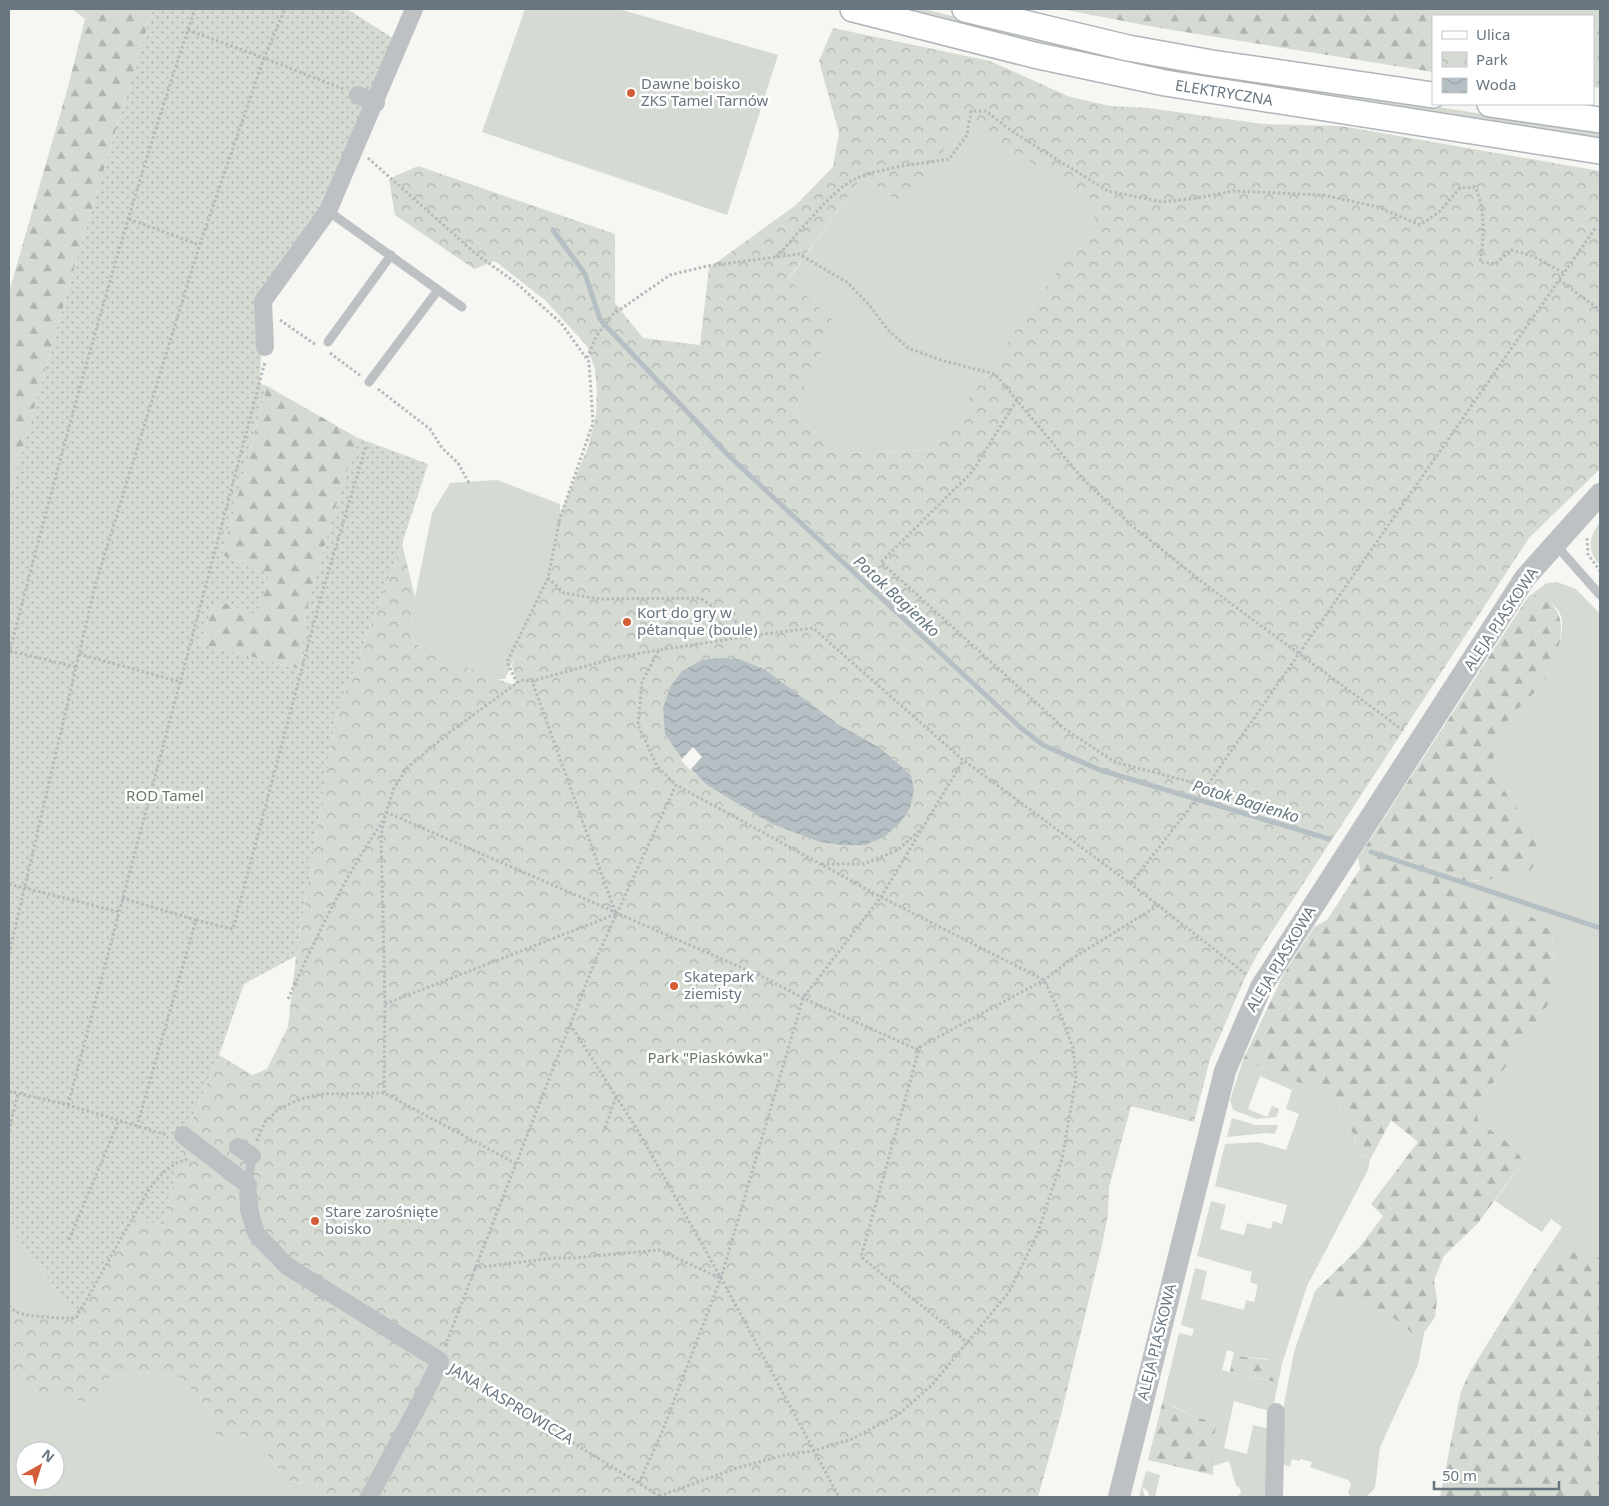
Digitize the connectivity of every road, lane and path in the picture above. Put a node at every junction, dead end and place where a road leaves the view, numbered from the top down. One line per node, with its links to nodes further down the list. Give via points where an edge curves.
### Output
1 (195, 9): 6 (path)
2 (285, 9): 7 (path)
3 (414, 9): 10 (street)
4 (853, 9): 14 (main road, ELEKTRYCZNA, via 1034,55 1156,81)
5 (965, 9): 9 (main road, ELEKTRYCZNA, via 1128,48)
6 (188, 30): 7 (path); 16 (path)
7 (264, 58): 8 (path); 18 (path)
8 (358, 95): 10 (street)
9 (1432, 95)
10 (376, 102): 13 (street)
11 (1497, 105): 12 (main road)
12 (1600, 120)
13 (356, 147): 15 (street); 29 (path, via 476,254 515,282 561,324)
14 (1600, 151)
15 (328, 211): 19 (lane); 28 (street, via 263,302)
16 (129, 220): 18 (path); 44 (path, via 42,519)
17 (1596, 227): 21 (path)
18 (200, 245): 45 (path, via 95,586)
19 (391, 256): 23 (lane); 27 (lane)
20 (776, 257): 21 (path, via 829,200 855,179 949,159 967,136 971,111 986,111 1013,132 1108,192 1162,202 1233,191 1322,195 1378,206 1420,225 1439,212 1460,188 1475,187 1481,198 1483,241 1480,262 1495,264 1511,250 1533,256); 29 (path, via 707,266 670,275 612,315 596,337); 31 (path, via 800,254 827,270 848,283 908,348 995,374)
21 (1564, 273): 22 (path)
22 (1559, 280): 25 (path); 46 (path)
23 (438, 290): 24 (lane); 30 (lane)
24 (462, 306)
25 (1600, 310)
26 (278, 318): 30 (path)
27 (328, 342)
28 (265, 347): 49 (path, via 265,366)
29 (587, 358): 40 (path, via 590,362 593,423 560,518)
30 (369, 382): 33 (path, via 430,430 458,463)
31 (1017, 400): 46 (path, via 1082,478 1132,526); 54 (path, via 972,472 881,562 1065,729 1115,762)
32 (366, 446): 67 (path, via 320,600 233,929)
33 (468, 484)
34 (1600, 494): 38 (street, ALEJA PIASKOWA)
35 (1584, 531): 37 (path)
36 (1588, 535): 39 (path, via 1588,554)
37 (1582, 539)
38 (1555, 544): 41 (lane); 70 (street, ALEJA PIASKOWA, via 1525,578)
39 (1600, 571)
40 (548, 578): 42 (path, via 564,593 600,599 700,598); 50 (path, via 507,662)
41 (1600, 595)
42 (756, 635): 43 (path); 52 (path, via 814,628)
43 (659, 650): 48 (path, via 619,657); 53 (path, via 642,682 638,725 657,766)
44 (9, 652): 47 (path)
45 (79, 654): 47 (path); 49 (path)
46 (1298, 654): 51 (path); 54 (path)
47 (76, 668): 61 (path)
48 (532, 681): 50 (path, via 520,680); 66 (path)
49 (181, 682): 63 (path)
50 (517, 683): 55 (path, via 408,767 394,788)
51 (1409, 735)
52 (963, 760): 57 (path); 60 (path)
53 (676, 785): 58 (path); 66 (path)
54 (1206, 786): 60 (path)
55 (386, 812): 56 (path); 66 (path)
56 (385, 819): 71 (path, via 361,852); 73 (path, via 381,842)
57 (926, 824): 58 (path, via 898,850 864,864); 62 (path)
58 (821, 864): 62 (path)
59 (9, 884): 61 (path)
60 (1131, 884): 64 (path)
61 (26, 889): 65 (path); 68 (path)
62 (881, 897): 69 (path); 72 (path)
63 (122, 898): 65 (path); 67 (path)
64 (1159, 905): 69 (path, via 1073,958); 70 (path)
65 (119, 912): 80 (path)
66 (616, 914): 72 (path, via 763,977); 73 (path); 74 (path)
67 (196, 920): 82 (path)
68 (9, 954)
69 (1044, 980): 75 (path); 94 (path, via 1072,1048 1076,1078 1062,1160 1037,1235 1010,1292)
70 (1261, 987): 102 (street, ALEJA PIASKOWA, via 1225,1071)
71 (288, 998)
72 (803, 998): 75 (path, via 916,1048); 92 (path)
73 (385, 1004): 78 (path)
74 (570, 1024): 79 (path); 88 (path)
75 (920, 1046): 94 (path, via 861,1257)
76 (9, 1091): 77 (path)
77 (18, 1093): 80 (path); 84 (path)
78 (384, 1093): 86 (path, via 320,1094 298,1100 279,1109 265,1122); 88 (path)
79 (616, 1096): 83 (path); 92 (path)
80 (68, 1105): 81 (path)
81 (118, 1120): 82 (path); 90 (path)
82 (136, 1126): 85 (path)
83 (606, 1128)
84 (9, 1131)
85 (178, 1136): 89 (street)
86 (245, 1152): 89 (lane)
87 (192, 1158): 93 (path, via 172,1165 159,1175 76,1318 65,1320 55,1316 19,1314)
88 (515, 1164): 91 (path)
89 (248, 1190): 95 (street, via 250,1214 257,1235 282,1261)
90 (69, 1240)
91 (474, 1268): 92 (path, via 659,1250); 95 (path)
92 (721, 1278): 97 (path); 98 (path)
93 (9, 1306)
94 (968, 1342): 97 (path, via 932,1385 898,1414 852,1439)
95 (440, 1361): 98 (path, JANA KASPROWICZA); 99 (street, JANA KASPROWICZA)
96 (1276, 1412): 103 (street)
97 (813, 1451): 100 (path, via 737,1468); 101 (path)
98 (639, 1483): 100 (path, JANA KASPROWICZA)
99 (369, 1497)
100 (660, 1497)
101 (839, 1497)
102 (1119, 1497)
103 (1274, 1497)

